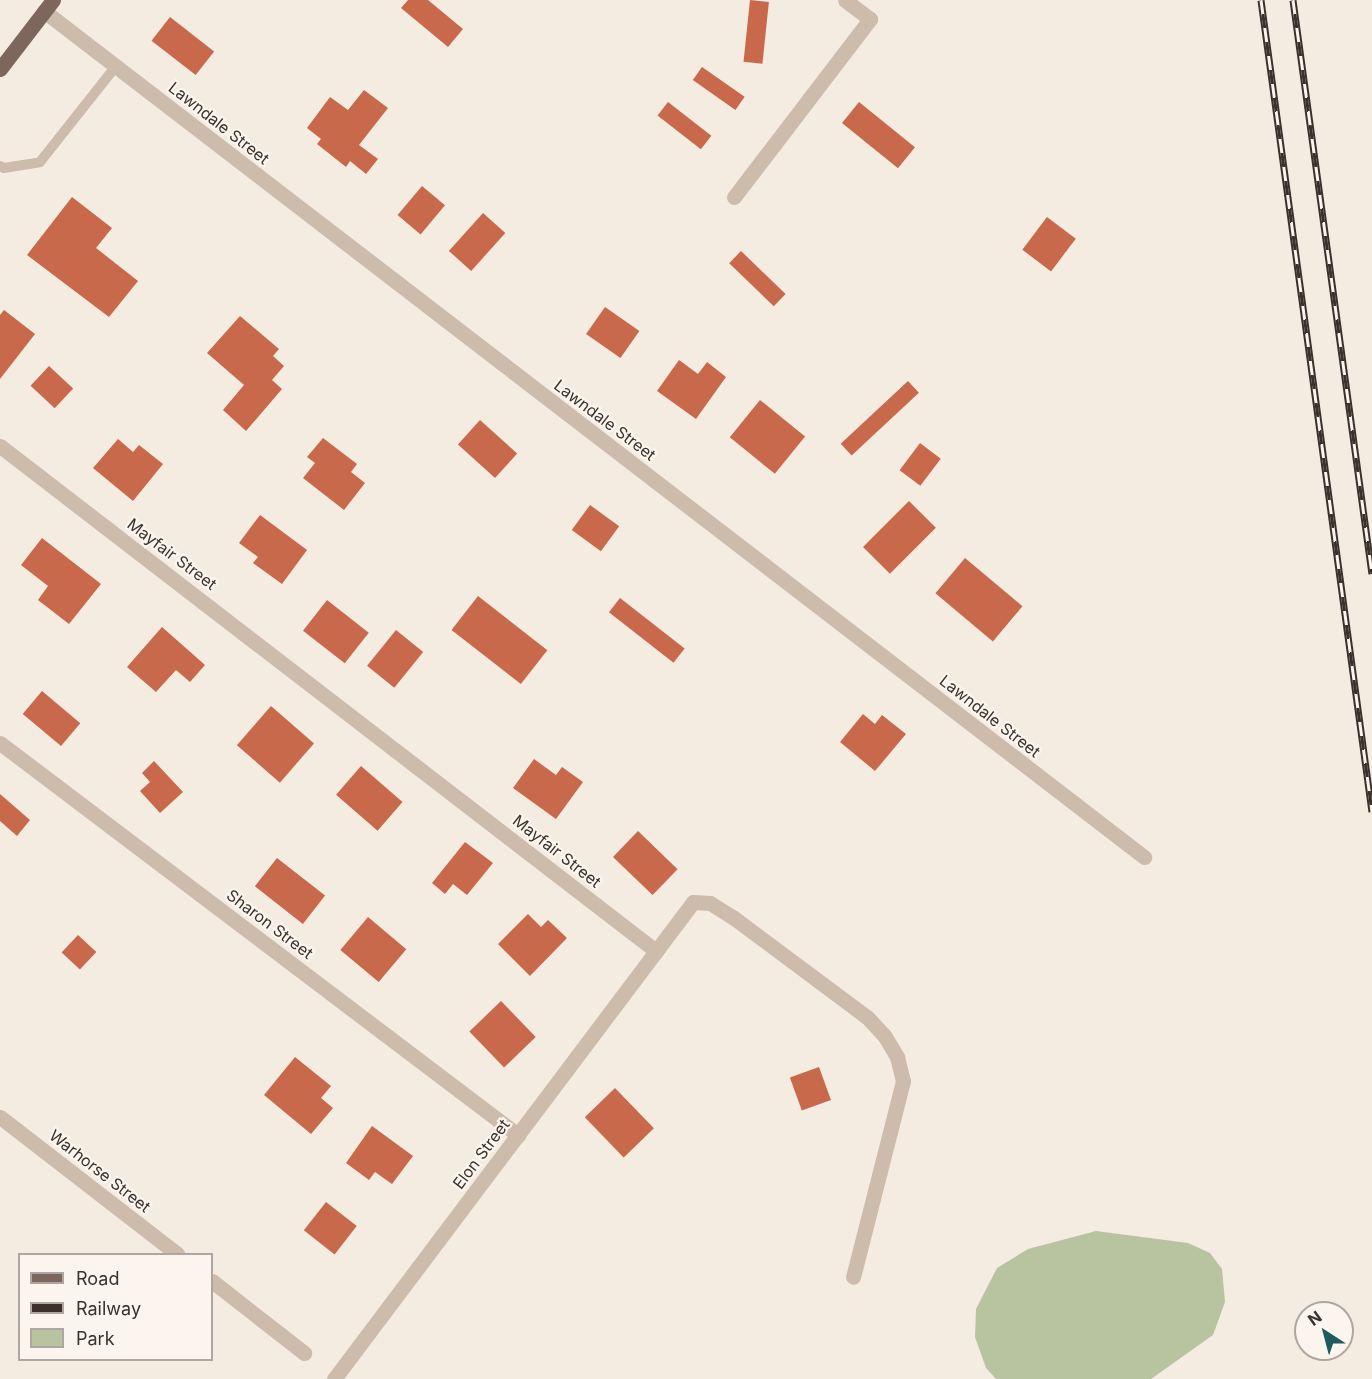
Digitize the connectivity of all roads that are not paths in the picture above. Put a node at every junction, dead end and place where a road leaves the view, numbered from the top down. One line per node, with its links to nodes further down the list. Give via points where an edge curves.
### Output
1 (845, 0): 6 (street, via 870,19)
2 (48, 5): 3 (street, Lawndale Street); 4 (main road)
3 (116, 66): 5 (lane, via 40,162); 9 (street, Lawndale Street)
4 (0, 69)
5 (0, 166)
6 (734, 197)
7 (0, 446): 10 (street, Mayfair Street)
8 (0, 743): 12 (street, Sharon Street)
9 (1144, 857)
10 (656, 951): 12 (street, Elon Street); 14 (street, via 693,902 710,903 867,1017 884,1035 897,1057 903,1081)
11 (0, 1117): 13 (street, Warhorse Street)
12 (518, 1135): 17 (street, Elon Street)
13 (176, 1253)
14 (853, 1277)
15 (213, 1282): 16 (street)
16 (304, 1353)
17 (334, 1379)

